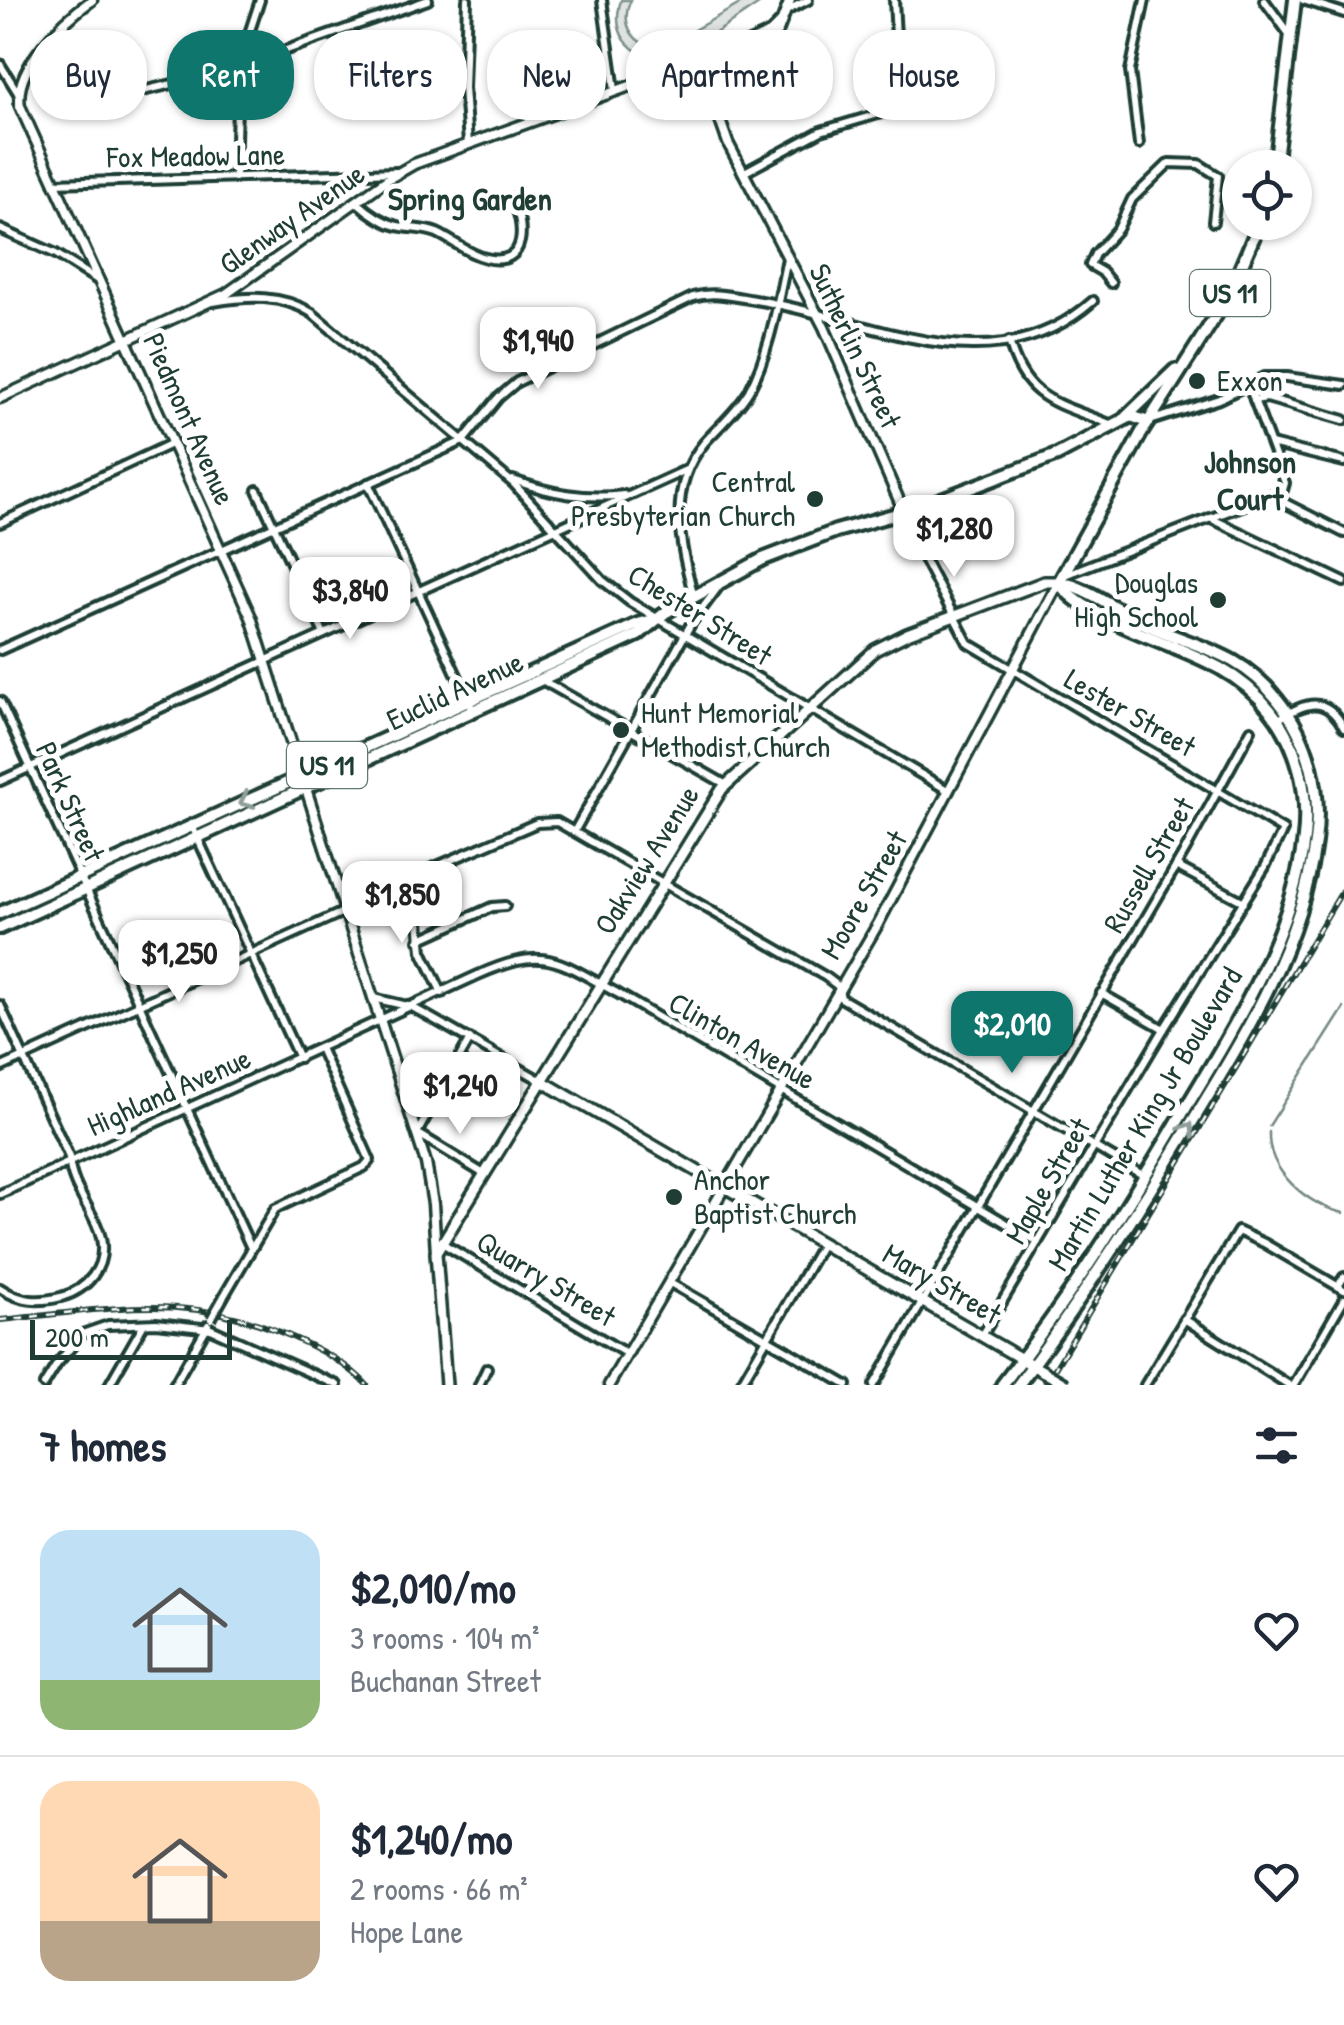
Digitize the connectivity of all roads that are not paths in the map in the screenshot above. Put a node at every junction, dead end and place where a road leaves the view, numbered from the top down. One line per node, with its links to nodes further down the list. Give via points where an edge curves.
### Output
1 (88, 0): 24 (street, via 25,70)
2 (260, 0): 16 (street)
3 (428, 0): 20 (street)
4 (467, 0): 27 (street)
5 (602, 0): 23 (street)
6 (790, 0): 13 (street)
7 (808, 0): 13 (street)
8 (894, 0): 31 (street, via 896,105 805,138)
9 (1146, 0): 28 (street, via 1130,71)
10 (1264, 0): 19 (street)
11 (1294, 0): 19 (main road)
12 (1303, 0): 14 (street)
13 (786, 12): 15 (street)
14 (1344, 13)
15 (780, 23): 17 (street, Glenway Avenue); 18 (street)
16 (250, 30)
17 (771, 30)
18 (777, 30)
19 (1290, 35): 29 (main road)
20 (294, 47)
21 (0, 64): 24 (street, Piedmont Avenue)
22 (626, 86): 23 (street, Glenway Avenue)
23 (615, 90): 27 (street, Glenway Avenue)
24 (18, 93): 33 (street, Piedmont Avenue)
25 (237, 120): 32 (street)
26 (720, 120): 31 (street, Sutherlin Street)
27 (468, 144): 30 (street, Glenway Avenue)
28 (1138, 144)
29 (1278, 150)
30 (399, 172): 32 (street, Fox Meadow Lane); 35 (street, Glenway Avenue)
31 (743, 173): 39 (street, Sutherlin Street)
32 (235, 178): 33 (street, Fox Meadow Lane)
33 (54, 183): 40 (street, Piedmont Avenue)
34 (512, 198): 35 (street, via 522,237 510,255 496,260 435,232 383,221)
35 (357, 202): 43 (street, Glenway Avenue)
36 (1213, 222): 41 (street, via 1218,176 1198,164 1169,163 1132,198 1118,229 1094,256 1090,266)
37 (0, 229): 40 (street)
38 (1252, 240): 48 (main road, US 11, via 1229,294)
39 (787, 255): 44 (street); 45 (street, Sutherlin Street)
40 (99, 281): 46 (street, Piedmont Avenue)
41 (1111, 284)
42 (1093, 301): 47 (street, via 1057,327)
43 (207, 302): 46 (street, Glenway Avenue); 58 (street, Chester Street, via 274,298 299,305)
44 (776, 304): 45 (street); 58 (street, via 714,294 662,310 517,382); 62 (street, via 748,392)
45 (816, 313): 47 (street, via 946,346); 68 (street, Sutherlin Street)
46 (126, 340): 51 (street, Glenway Avenue); 59 (street, Piedmont Avenue)
47 (1009, 342): 56 (street, via 1022,376 1040,395)
48 (1188, 358): 53 (main road, Euclid Avenue); 55 (main road, US 11)
49 (1249, 386): 50 (street, via 1270,376); 52 (street); 55 (street)
50 (1344, 386)
51 (0, 398)
52 (1254, 400): 54 (street); 60 (street)
53 (1125, 418): 55 (main road); 56 (main road, Euclid Avenue / US 11)
54 (1344, 420)
55 (1148, 422): 57 (main road, Moore Street)
56 (1113, 425): 57 (main road); 68 (main road, Euclid Avenue / US 11, via 1058,455)
57 (1140, 436): 77 (main road, Moore Street)
58 (463, 440): 63 (street, Chester Street); 64 (street)
59 (172, 443): 70 (street); 74 (street, Piedmont Avenue)
60 (1270, 444): 61 (street); 67 (street, via 1285,483)
61 (1344, 462)
62 (686, 470): 66 (street); 80 (street, via 678,516)
63 (508, 478): 66 (street, via 573,496); 72 (street, Chester Street)
64 (368, 483): 71 (street); 79 (street)
65 (258, 490): 71 (street)
66 (635, 492): 72 (street)
67 (1280, 493): 69 (street); 73 (street, via 1282,501)
68 (904, 512): 76 (main road, Euclid Avenue / US 11, via 806,542)
69 (1209, 518): 77 (street, via 1075,569); 78 (street)
70 (0, 524)
71 (274, 527): 74 (street); 83 (street)
72 (555, 529): 79 (street); 82 (street, Chester Street, via 602,580)
73 (1344, 533)
74 (221, 550): 85 (street); 86 (street, Piedmont Avenue)
75 (924, 560): 81 (street)
76 (726, 578): 80 (main road, Euclid Avenue / US 11); 84 (street)
77 (1059, 582): 81 (main road, Oakview Avenue); 87 (street, Moore Street); 92 (main road, Martin Luther King Jr Boulevard, via 1081,605 1142,637 1219,665)
78 (1344, 582)
79 (418, 591): 83 (street); 90 (street)
80 (694, 597): 82 (main road, Euclid Avenue / US 11)
81 (951, 616): 87 (street, Lester Street, via 968,643); 91 (main road, Oakview Avenue, via 876,650)
82 (654, 620): 84 (street, Chester Street); 88 (main road, Euclid Avenue / US 11, via 638,635)
83 (324, 634): 86 (street)
84 (685, 637): 91 (street, Chester Street); 96 (street)
85 (0, 650)
86 (265, 660): 97 (street); 98 (street, Piedmont Avenue)
87 (1010, 670): 102 (street, Lester Street); 103 (street, Moore Street)
88 (535, 676): 90 (main road, Euclid Avenue / US 11); 96 (street)
89 (0, 701): 97 (street, Park Street)
90 (471, 706): 95 (main road, Euclid Avenue / US 11)
91 (809, 708): 100 (main road, Oakview Avenue); 103 (street, Chester Street)
92 (1283, 716): 93 (street, via 1319,704); 141 (main road, Martin Luther King Jr Boulevard, via 1305,804 1302,852 1260,976)
93 (1344, 728)
94 (1252, 730): 102 (street, Russell Street)
95 (415, 731): 98 (main road, Euclid Avenue / US 11); 101 (main road, Euclid Avenue / US 11)
96 (632, 732): 100 (street); 105 (street)
97 (30, 768): 99 (street); 110 (street, Park Street)
98 (302, 776): 101 (street, Piedmont Avenue); 104 (main road, Euclid Avenue / US 11, one-way to 104)
99 (0, 782)
100 (725, 784): 109 (main road, Oakview Avenue)
101 (306, 789): 106 (main road, Euclid Avenue / US 11); 113 (street, Piedmont Avenue)
102 (1218, 790): 107 (street, Lester Street, via 1281,827); 108 (street, Russell Street)
103 (949, 791): 119 (street, Moore Street)
104 (192, 826): 106 (street); 110 (main road, Euclid Avenue / US 11)
105 (575, 830): 109 (street); 116 (street, via 537,823 401,880 419,922)
106 (198, 837): 110 (main road, Euclid Avenue / US 11); 117 (street)
107 (1278, 844): 111 (street, Maple Street)
108 (1176, 866): 111 (street); 121 (street, Russell Street)
109 (663, 881): 118 (main road, Oakview Avenue); 119 (street)
110 (82, 883): 114 (main road, Euclid Avenue / US 11); 115 (main road, Euclid Avenue / US 11); 123 (street, Park Street)
111 (1244, 902): 127 (street, Maple Street)
112 (505, 906): 116 (street)
113 (345, 911): 117 (street); 122 (street, Piedmont Avenue)
114 (0, 914)
115 (0, 928)
116 (419, 940): 120 (street)
117 (251, 953): 123 (street); 131 (street)
118 (600, 984): 120 (street, Clinton Avenue, via 554,959 530,957); 133 (main road, Oakview Avenue); 134 (street, Clinton Avenue)
119 (839, 990): 134 (street, Moore Street); 136 (street, via 841,998)
120 (442, 993): 125 (street, Clinton Avenue)
121 (1101, 993): 127 (street); 136 (street, Russell Street)
122 (373, 998): 125 (street, Mary Street); 126 (street, Piedmont Avenue)
123 (138, 1004): 130 (street); 135 (street, Park Street)
124 (0, 1006): 130 (street)
125 (412, 1007): 126 (street, Highland Avenue); 128 (street, Mary Street)
126 (380, 1021): 129 (street, Highland Avenue); 137 (street, Piedmont Avenue)
127 (1164, 1029): 138 (street, Maple Street)
128 (470, 1039): 133 (street, Mary Street); 137 (street)
129 (320, 1048): 131 (street, Highland Avenue); 147 (street, via 370,1160 276,1209)
130 (24, 1057): 132 (street); 139 (street)
131 (299, 1058): 135 (street, Highland Avenue)
132 (0, 1068)
133 (540, 1080): 140 (main road, Oakview Avenue); 142 (main road, Mary Street)
134 (781, 1090): 142 (street, Moore Street); 144 (street, Clinton Avenue)
135 (186, 1110): 139 (street, Highland Avenue); 147 (street, Park Street)
136 (1034, 1110): 138 (street); 144 (street, Russell Street)
137 (417, 1133): 140 (street); 148 (street, Piedmont Avenue)
138 (1094, 1146): 141 (street); 145 (street, Maple Street)
139 (69, 1163): 143 (street, Highland Avenue); 151 (street, via 100,1236 95,1272 82,1289 52,1300 28,1301)
140 (484, 1174): 148 (main road, Oakview Avenue)
141 (1150, 1180): 161 (main road, Martin Luther King Jr Boulevard)
142 (725, 1188): 146 (main road, Mary Street); 150 (street, Moore Street)
143 (0, 1194)
144 (977, 1206): 145 (street, Clinton Avenue); 154 (street, Russell Street)
145 (1038, 1242): 158 (street, Maple Street)
146 (822, 1244): 154 (main road, Mary Street); 159 (street)
147 (251, 1248): 156 (street, bridge)
148 (439, 1248): 160 (street, Quarry Street); 169 (main road, Piedmont Avenue)
149 (1344, 1277): 152 (street)
150 (670, 1283): 159 (street); 160 (street, Moore Street)
151 (0, 1288)
152 (1341, 1288): 155 (street, via 1242,1231)
153 (1344, 1299): 179 (street)
154 (922, 1301): 158 (main road, Mary Street); 174 (street, Russell Street)
155 (1184, 1319): 178 (street); 179 (street)
156 (209, 1323): 157 (street); 163 (street); 166 (street)
157 (145, 1324): 164 (street, via 100,1326 82,1334); 165 (street)
158 (982, 1336): 161 (main road, Mary Street)
159 (766, 1339): 172 (street); 173 (street)
160 (628, 1354): 171 (street, Moore Street)
161 (1027, 1362): 175 (main road, Martin Luther King Jr Boulevard); 176 (main road, Martin Luther King Jr Boulevard); 177 (main road, Mary Street, bridge)
162 (486, 1368): 170 (street)
163 (320, 1376): 167 (street); 168 (street)
164 (44, 1385)
165 (109, 1385)
166 (174, 1385)
167 (314, 1385)
168 (338, 1385)
169 (446, 1385)
170 (479, 1385)
171 (610, 1385)
172 (740, 1385)
173 (846, 1385)
174 (874, 1385)
175 (1002, 1385)
176 (1018, 1385)
177 (1066, 1385)
178 (1144, 1385)
179 (1292, 1385)

